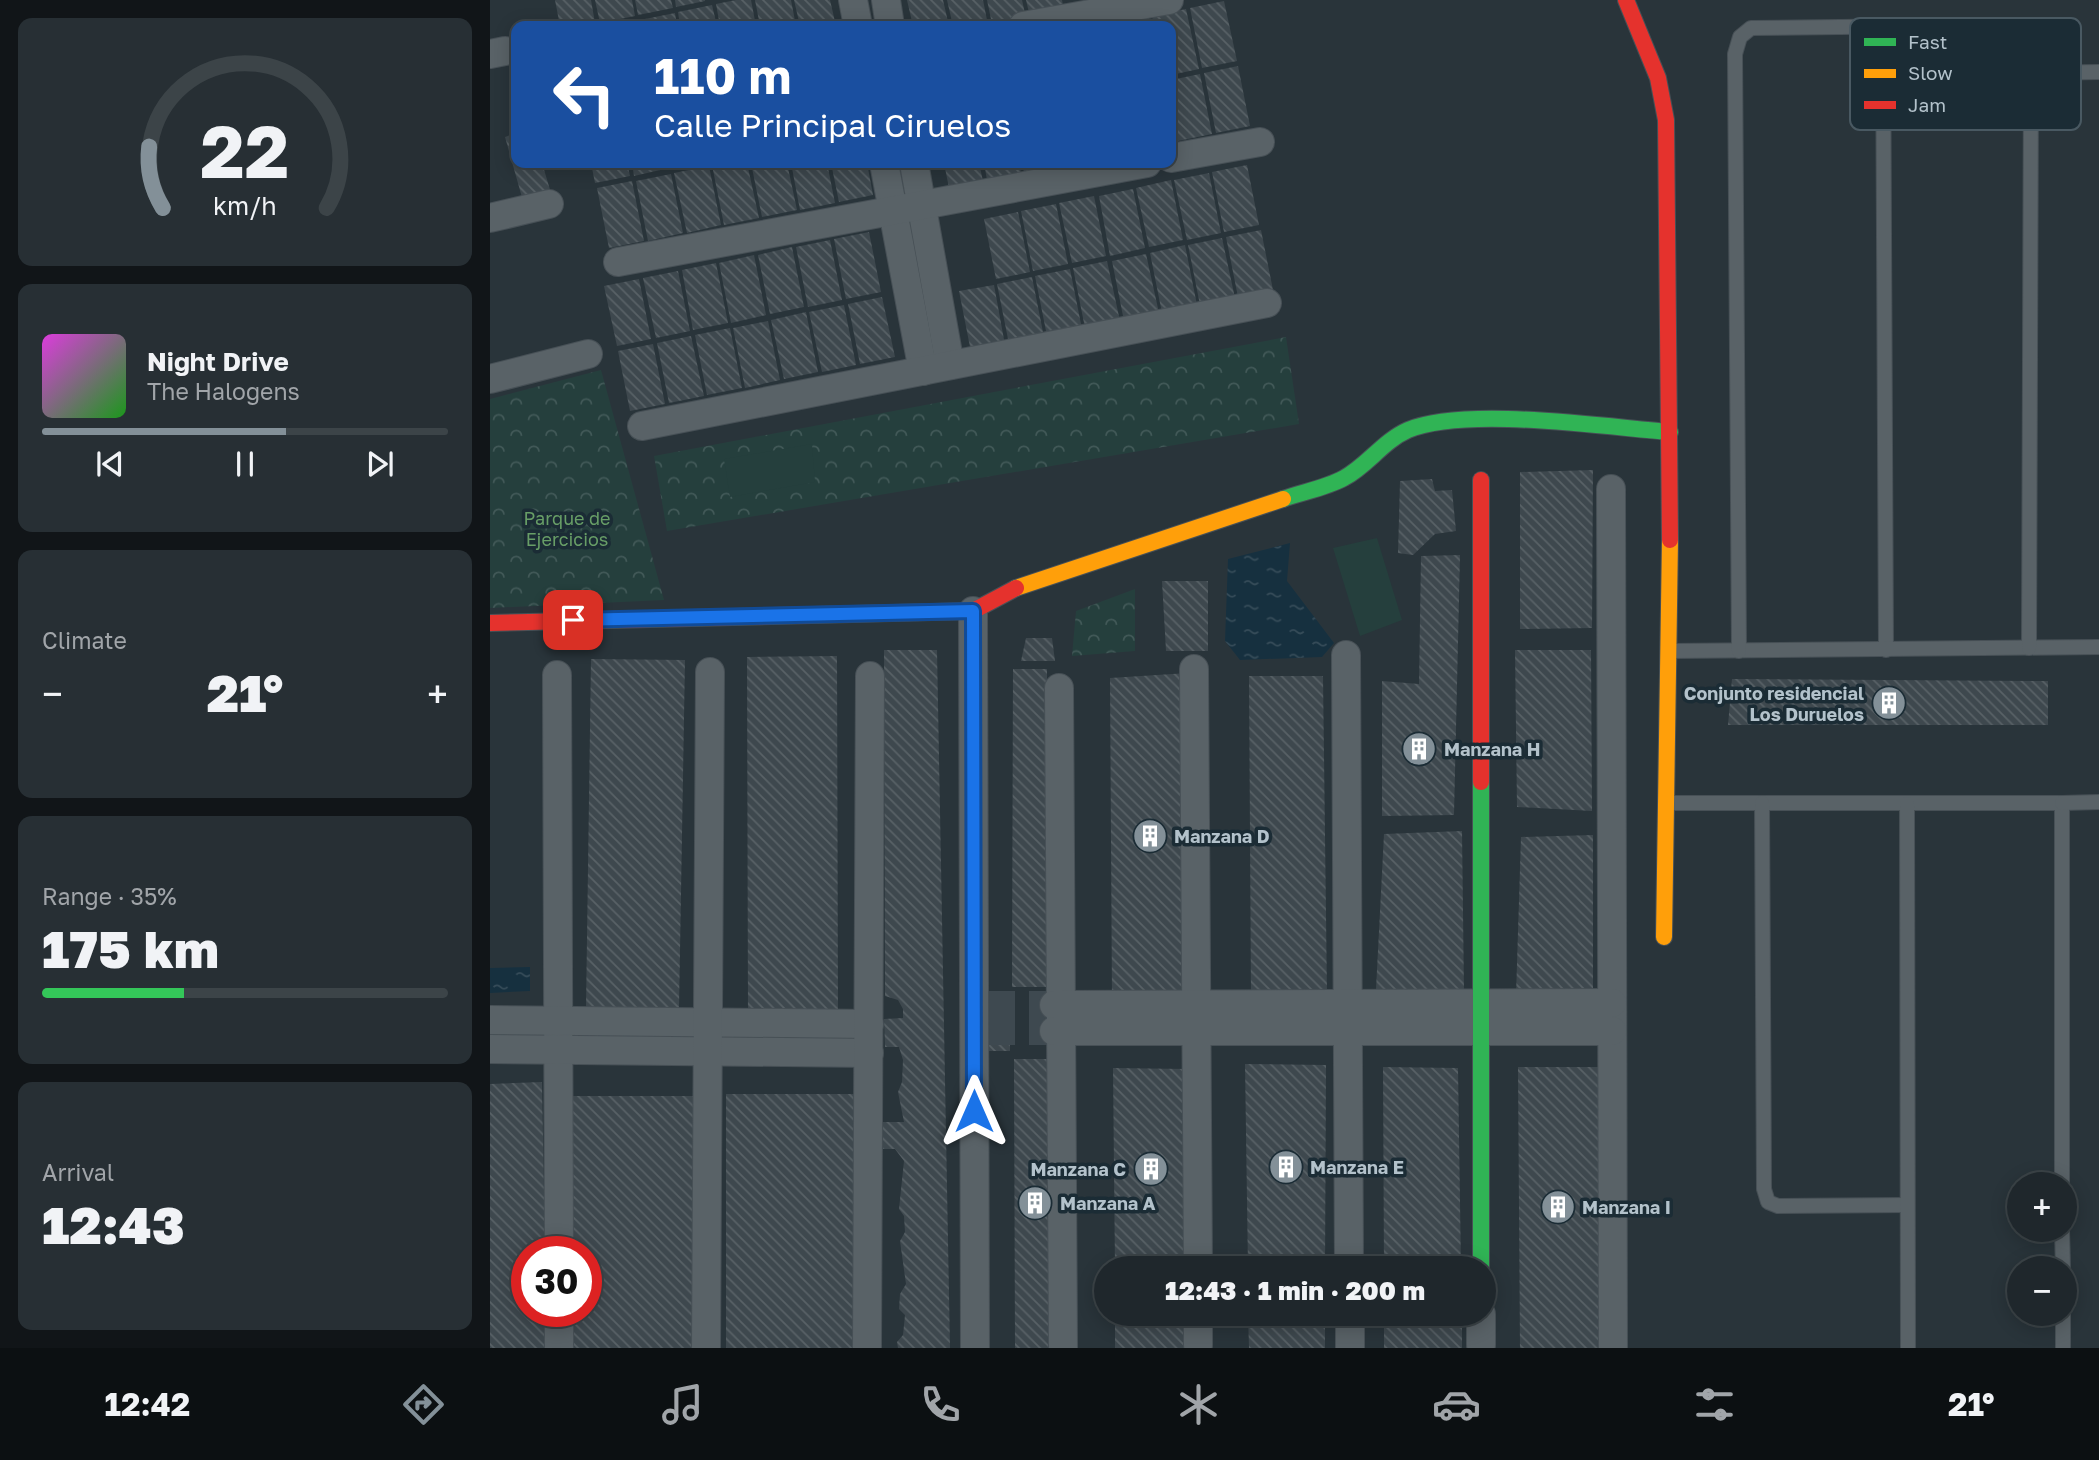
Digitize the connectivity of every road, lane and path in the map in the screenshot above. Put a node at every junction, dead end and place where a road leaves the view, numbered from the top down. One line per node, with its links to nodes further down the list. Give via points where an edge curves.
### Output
1 (853, 0): 5 (street)
2 (886, 0): 6 (street)
3 (1169, 0): 7 (street)
4 (1626, 0): 28 (street, via 1658,78 1666,120)
5 (857, 21)
6 (889, 21)
7 (1051, 21)
8 (1850, 27): 37 (lane, via 1751,29 1740,37 1735,54)
9 (2081, 72): 10 (lane)
10 (2099, 72)
11 (1884, 130): 35 (lane)
12 (2031, 130): 34 (lane)
13 (1260, 142): 14 (street)
14 (1176, 157)
15 (885, 168): 20 (street)
16 (915, 168): 19 (street)
17 (1120, 168): 19 (street)
18 (549, 204): 21 (street)
19 (922, 205): 20 (street); 25 (street)
20 (893, 211): 22 (street); 25 (street)
21 (490, 218)
22 (618, 262)
23 (1267, 303): 25 (street)
24 (588, 354): 26 (street)
25 (937, 368): 27 (street)
26 (490, 379)
27 (642, 426)
28 (1670, 432): 31 (street, via 1489,419 1417,428 1379,448 1345,478 1014,589); 36 (street)
29 (1481, 480): 50 (street)
30 (1611, 489): 51 (street)
31 (973, 611): 32 (street); 82 (street, via 981,1018)
32 (490, 623)
33 (2099, 647): 34 (lane)
34 (2029, 648): 35 (lane)
35 (1886, 650): 37 (lane)
36 (1668, 651): 37 (lane); 45 (street)
37 (1739, 651)
38 (1346, 655): 54 (street)
39 (1194, 669): 53 (street)
40 (710, 672): 57 (street)
41 (557, 675): 56 (street)
42 (870, 676): 58 (street)
43 (1059, 688): 52 (street)
44 (2099, 802): 47 (lane)
45 (1666, 803): 46 (lane); 49 (street)
46 (1762, 803): 48 (lane); 66 (lane, via 1764,1189 1768,1202 1778,1206)
47 (2062, 803): 48 (lane); 65 (lane)
48 (1907, 804): 66 (lane)
49 (1664, 937)
50 (1481, 1003): 51 (street); 54 (street); 59 (street)
51 (1612, 1003): 60 (street)
52 (1058, 1018): 53 (street); 78 (street)
53 (1196, 1018): 54 (street); 68 (street)
54 (1348, 1018): 59 (street); 69 (street)
55 (490, 1020): 56 (street)
56 (558, 1020): 57 (street); 62 (street)
57 (708, 1023): 58 (street); 63 (street)
58 (869, 1024): 64 (street)
59 (1481, 1031): 60 (street); 70 (street)
60 (1612, 1031): 84 (street)
61 (490, 1049): 62 (street)
62 (558, 1049): 63 (street); 67 (street)
63 (707, 1051): 64 (street); 80 (street)
64 (869, 1053): 81 (street)
65 (2062, 1172)
66 (1906, 1205): 85 (lane)
67 (559, 1236)
68 (1198, 1256)
69 (1349, 1256)
70 (1481, 1256)
71 (1198, 1326): 76 (street)
72 (1350, 1326): 83 (street)
73 (1481, 1326): 77 (street)
74 (2063, 1326): 86 (lane)
75 (559, 1327): 79 (street)
76 (1198, 1346)
77 (1481, 1346)
78 (1063, 1347)
79 (559, 1348)
80 (706, 1348)
81 (867, 1348)
82 (975, 1348)
83 (1350, 1348)
84 (1613, 1348)
85 (1908, 1348)
86 (2063, 1348)

